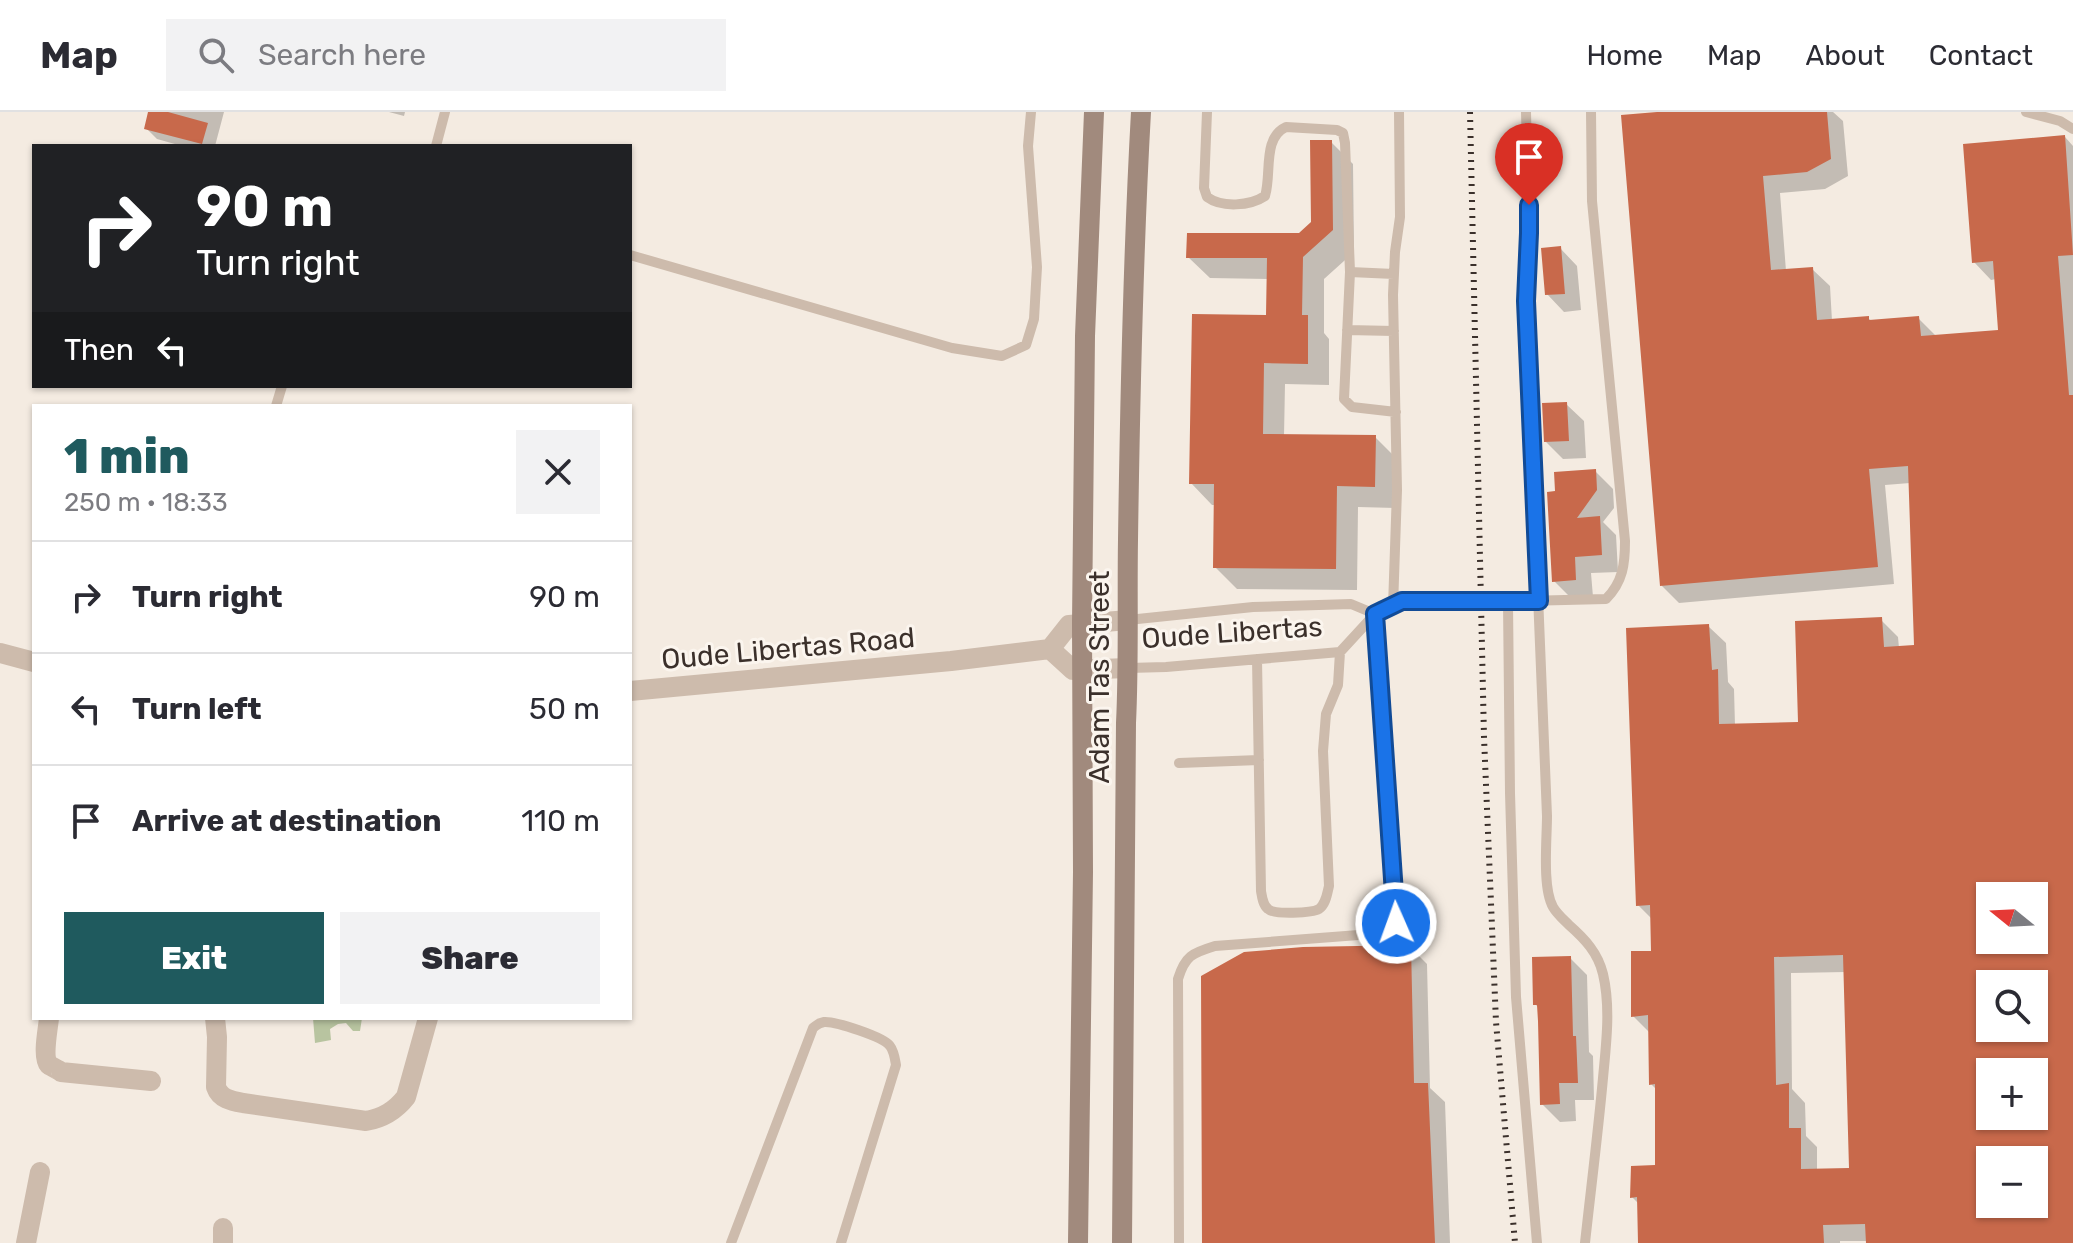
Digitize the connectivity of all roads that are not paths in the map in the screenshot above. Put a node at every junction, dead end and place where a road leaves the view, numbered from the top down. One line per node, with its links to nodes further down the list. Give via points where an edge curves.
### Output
1 (445, 112): 11 (lane)
2 (1031, 112): 12 (lane, via 1035,311 1026,345 1002,356 952,348)
3 (1094, 112): 23 (main road, Adam Tas Street)
4 (1141, 112): 22 (main road, Adam Tas Street, via 1133,257)
5 (1207, 112): 13 (lane, via 1204,188 1207,197 1220,203 1248,203 1265,196 1273,137 1286,127 1343,133)
6 (1399, 112): 14 (lane, via 1400,217)
7 (1526, 112): 18 (lane, via 1526,301)
8 (1591, 112): 18 (lane, via 1592,201 1625,564 1606,599)
9 (2026, 112): 10 (lane)
10 (2073, 129)
11 (437, 144)
12 (632, 256)
13 (1350, 272): 14 (lane); 15 (lane)
14 (1394, 274): 16 (lane)
15 (1347, 330): 16 (lane); 17 (lane, via 1346,403)
16 (1394, 331): 17 (lane)
17 (1396, 412): 20 (lane)
18 (1539, 601): 19 (lane); 46 (lane, via 1547,889 1556,912 1592,948 1603,974 1607,1011)
19 (1508, 602): 20 (lane, via 1402,601); 45 (lane, via 1516,997)
20 (1393, 607): 21 (lane)
21 (1375, 614): 22 (lane, via 1351,604 1253,607); 25 (lane); 44 (lane, via 1396,923 1385,933 1215,946 1183,962 1178,979)
22 (1128, 620): 23 (street); 29 (main road, Adam Tas Street)
23 (1082, 624): 24 (street, via 1069,625); 30 (main road, Adam Tas Street)
24 (1050, 649): 30 (street, via 1073,670); 31 (street, Oude Libertas Road)
25 (1340, 652): 27 (lane, Oude Libertas); 32 (lane, via 1323,751 1329,886 1315,911 1275,913 1263,902)
26 (0, 653): 28 (street)
27 (1257, 659): 29 (lane, Oude Libertas); 32 (lane)
28 (32, 661)
29 (1128, 668): 30 (street); 43 (main road, Adam Tas Street)
30 (1083, 670): 42 (main road, Adam Tas Street)
31 (632, 691)
32 (1259, 760): 33 (lane)
33 (1179, 763)
34 (49, 1020): 37 (street, via 49,1065 61,1072)
35 (215, 1020): 36 (street, via 216,1087 225,1098 366,1121 383,1117 406,1097)
36 (427, 1020)
37 (151, 1081)
38 (40, 1172): 39 (street)
39 (26, 1243)
40 (731, 1243): 41 (lane, via 813,1028 820,1022 885,1041 896,1065)
41 (841, 1243)
42 (1078, 1243)
43 (1122, 1243)
44 (1179, 1243)
45 (1537, 1243)
46 (1585, 1243)

